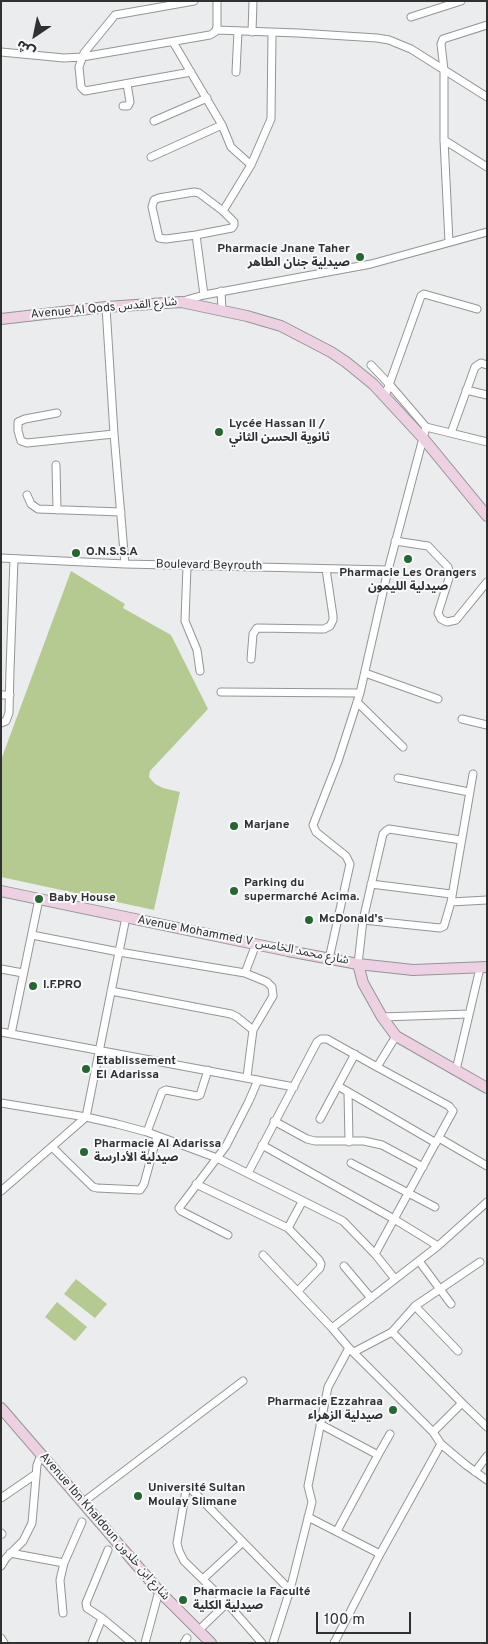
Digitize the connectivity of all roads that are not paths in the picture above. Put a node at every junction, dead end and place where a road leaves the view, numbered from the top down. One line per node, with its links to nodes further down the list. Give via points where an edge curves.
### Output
1 (194, 1): 13 (street, via 115,15)
2 (217, 1): 7 (street)
3 (253, 1): 9 (street)
4 (461, 1): 5 (street)
5 (411, 17)
6 (487, 25): 14 (street, via 443,39)
7 (216, 30): 8 (street); 11 (street, via 210,35)
8 (238, 31): 9 (street); 16 (street)
9 (252, 32): 10 (street)
10 (272, 33): 14 (street, via 389,40 411,49); 25 (street, via 271,119)
11 (173, 42): 13 (street); 15 (street)
12 (1, 52): 13 (street)
13 (82, 57): 17 (street, via 79,67 84,90)
14 (444, 70): 18 (street); 23 (street)
15 (191, 72): 17 (street); 19 (street)
16 (236, 72)
17 (126, 84): 20 (street, via 130,102)
18 (487, 97)
19 (207, 98): 21 (street); 22 (street)
20 (123, 106)
21 (154, 121)
22 (222, 125): 24 (street); 25 (street, via 231,147)
23 (444, 140): 26 (street); 30 (street)
24 (151, 157)
25 (251, 165): 27 (street)
26 (487, 167)
27 (223, 211): 29 (street, via 234,222 232,228); 29 (street, via 194,192 154,200 152,208 160,239)
28 (487, 232): 30 (street)
29 (196, 235): 32 (street)
30 (449, 242): 31 (street, via 372,264)
31 (221, 291): 32 (street); 36 (street)
32 (204, 295): 33 (street)
33 (181, 302): 34 (street, Avenue Al Qods شارع القدس); 36 (street, Avenue Al Qods شارع القدس)
34 (106, 307): 37 (street, Avenue Al Qods شارع القدس); 47 (street)
35 (477, 309): 40 (street, via 424,294 421,296)
36 (222, 310): 43 (street, Avenue Al Qods شارع القدس, via 267,321 315,343 361,373)
37 (1, 319)
38 (371, 365): 40 (street)
39 (487, 365): 41 (street, via 481,363 475,367)
40 (390, 385): 43 (street); 45 (street)
41 (466, 390): 42 (street); 46 (street)
42 (487, 395)
43 (385, 396): 48 (street, Avenue Al Qods شارع القدس)
44 (57, 414): 47 (street, via 18,422 21,441)
45 (426, 427): 46 (street); 48 (street)
46 (451, 433): 49 (street)
47 (114, 434): 53 (street)
48 (422, 438): 54 (street, Avenue Al Qods شارع القدس); 55 (street)
49 (487, 442)
50 (56, 465): 52 (street)
51 (27, 495): 52 (street, via 38,509)
52 (57, 510): 53 (street)
53 (121, 512): 58 (street)
54 (487, 516)
55 (395, 541): 61 (street); 62 (street, via 428,546 448,567 450,575 438,613 447,622 456,620)
56 (1, 558): 57 (street, Boulevard Beyrouth)
57 (14, 559): 58 (street, Boulevard Beyrouth); 65 (street)
58 (125, 564): 59 (street, Boulevard Beyrouth)
59 (187, 566): 60 (street, Boulevard Beyrouth); 66 (street, via 185,621 197,650)
60 (326, 569): 61 (street, Boulevard Beyrouth); 63 (street, via 333,616 330,626 320,629 257,628 253,634)
61 (388, 570): 67 (street)
62 (487, 582)
63 (251, 659)
64 (1, 669): 65 (street)
65 (10, 670): 71 (street)
66 (200, 671)
67 (365, 673): 69 (street); 72 (street)
68 (221, 692): 69 (street)
69 (360, 693): 73 (street)
70 (1, 695): 71 (street)
71 (10, 695): 75 (street, via 9,715)
72 (438, 699)
73 (357, 702): 77 (street); 93 (street, via 312,825 346,856 350,864)
74 (462, 719): 76 (street)
75 (1, 723)
76 (487, 725)
77 (403, 747)
78 (473, 774): 80 (street)
79 (398, 778): 80 (street)
80 (468, 792): 81 (street)
81 (461, 840): 82 (street, via 389,829 383,834); 84 (street)
82 (371, 884): 84 (street); 89 (street)
83 (1, 891): 85 (street, Avenue Mohammed V شارع محمد الخامس)
84 (451, 894): 87 (street)
85 (40, 899): 88 (street, Avenue Mohammed V شارع محمد الخامس); 90 (street)
86 (487, 900): 87 (street)
87 (450, 902): 89 (street, via 446,924 440,928)
88 (126, 917): 91 (street, Avenue Mohammed V شارع محمد الخامس); 92 (street)
89 (363, 920): 94 (street)
90 (32, 936): 92 (street); 97 (street)
91 (256, 944): 93 (street, Avenue Mohammed V شارع محمد الخامس); 98 (street)
92 (119, 952): 98 (street); 99 (street)
93 (329, 959): 94 (street, Avenue Mohammed V شارع محمد الخامس)
94 (358, 964): 95 (street, Avenue Mohammed V شارع محمد الخامس, via 413,970); 101 (street, via 363,983)
95 (483, 968): 100 (street)
96 (1, 969): 97 (street)
97 (24, 973): 104 (street)
98 (245, 973): 102 (street, via 272,987 273,996)
99 (111, 991): 102 (street, via 231,1014); 106 (street)
100 (469, 1014): 101 (street); 110 (street)
101 (382, 1017): 105 (street)
102 (253, 1030): 111 (street)
103 (1, 1032): 104 (street)
104 (11, 1034): 106 (street)
105 (396, 1036): 108 (street); 110 (street)
106 (99, 1050): 109 (street); 118 (street)
107 (355, 1054): 108 (street); 113 (street); 114 (street, via 321,1039)
108 (377, 1067): 123 (street, via 453,1109)
109 (208, 1070): 111 (street); 121 (street, via 200,1095 162,1092)
110 (456, 1070): 115 (street)
111 (247, 1077): 112 (street)
112 (258, 1080): 114 (street); 127 (street)
113 (338, 1086): 116 (street); 119 (street)
114 (294, 1087): 120 (street)
115 (487, 1088)
116 (348, 1092): 123 (street); 124 (street)
117 (1, 1103): 118 (street)
118 (86, 1117): 121 (street); 126 (street)
119 (320, 1119)
120 (274, 1121): 124 (street, via 307,1139); 125 (street)
121 (147, 1132): 122 (street)
122 (157, 1136): 126 (street, via 140,1190 93,1187); 127 (street)
123 (438, 1141): 129 (street); 130 (street)
124 (349, 1142): 130 (street, via 382,1145)
125 (262, 1145): 131 (street); 138 (street)
126 (52, 1147): 133 (street)
127 (217, 1158): 131 (street); 132 (street)
128 (351, 1163): 134 (street)
129 (487, 1166)
130 (423, 1168): 134 (street)
131 (248, 1173): 135 (street)
132 (196, 1184): 139 (street); 140 (street, via 181,1204 181,1211)
133 (1, 1191)
134 (408, 1193): 137 (street); 138 (street)
135 (302, 1202): 139 (street); 142 (street, via 342,1221)
136 (487, 1202): 141 (street)
137 (436, 1207)
138 (394, 1219): 141 (street); 142 (street)
139 (288, 1228): 149 (street, via 322,1264)
140 (228, 1235)
141 (438, 1246): 144 (street)
142 (375, 1254): 147 (street)
143 (263, 1255): 149 (street)
144 (419, 1261): 147 (street); 148 (street)
145 (480, 1262): 148 (street)
146 (344, 1266): 150 (street)
147 (395, 1279): 150 (street)
148 (440, 1288): 151 (street); 152 (street)
149 (298, 1291): 153 (street)
150 (370, 1298): 153 (street)
151 (451, 1304)
152 (416, 1306): 154 (street); 156 (street)
153 (332, 1328): 155 (street)
154 (392, 1332): 155 (street); 158 (street)
155 (351, 1350): 160 (street, via 328,1387); 162 (street)
156 (458, 1352)
157 (243, 1381): 172 (street)
158 (462, 1404): 161 (street); 162 (street)
159 (1, 1408): 165 (street, Avenue Ibn Khaldoun شارع ابن خلدون)
160 (320, 1424): 166 (street); 173 (street, via 308,1486 312,1502)
161 (487, 1427)
162 (434, 1432): 164 (street)
163 (390, 1434): 166 (street)
164 (441, 1444): 168 (street); 179 (street)
165 (42, 1454): 169 (street); 172 (street, Avenue Ibn Khaldoun شارع ابن خلدون)
166 (378, 1455): 175 (street)
167 (487, 1456): 168 (street)
168 (475, 1472): 170 (street)
169 (36, 1474): 171 (street); 178 (street, via 32,1523 23,1542)
170 (487, 1480)
171 (1, 1498)
172 (82, 1503): 184 (street, Avenue Ibn Khaldoun شارع ابن خلدون)
173 (308, 1518): 175 (street); 183 (street)
174 (82, 1522): 180 (street)
175 (337, 1531): 179 (street)
176 (243, 1542): 182 (street); 182 (street, via 192,1490 186,1490 176,1543 184,1561); 183 (street)
177 (108, 1550): 187 (street, via 86,1603 87,1608)
178 (10, 1553): 180 (street); 181 (street)
179 (380, 1554): 197 (street)
180 (64, 1563): 186 (street, via 60,1580)
181 (1, 1566)
182 (203, 1579): 185 (street)
183 (290, 1590): 196 (street)
184 (159, 1591): 188 (street, Avenue Ibn Khaldoun شارع ابن خلدون); 193 (street)
185 (227, 1603): 188 (street); 195 (street)
186 (63, 1613)
187 (102, 1618): 191 (street); 192 (street)
188 (199, 1630): 194 (street, Avenue Ibn Khaldoun شارع ابن خلدون)
189 (1, 1638): 190 (street)
190 (4, 1643)
191 (92, 1643)
192 (132, 1643)
193 (145, 1643)
194 (211, 1643)
195 (262, 1643)
196 (273, 1643)
197 (334, 1643)

